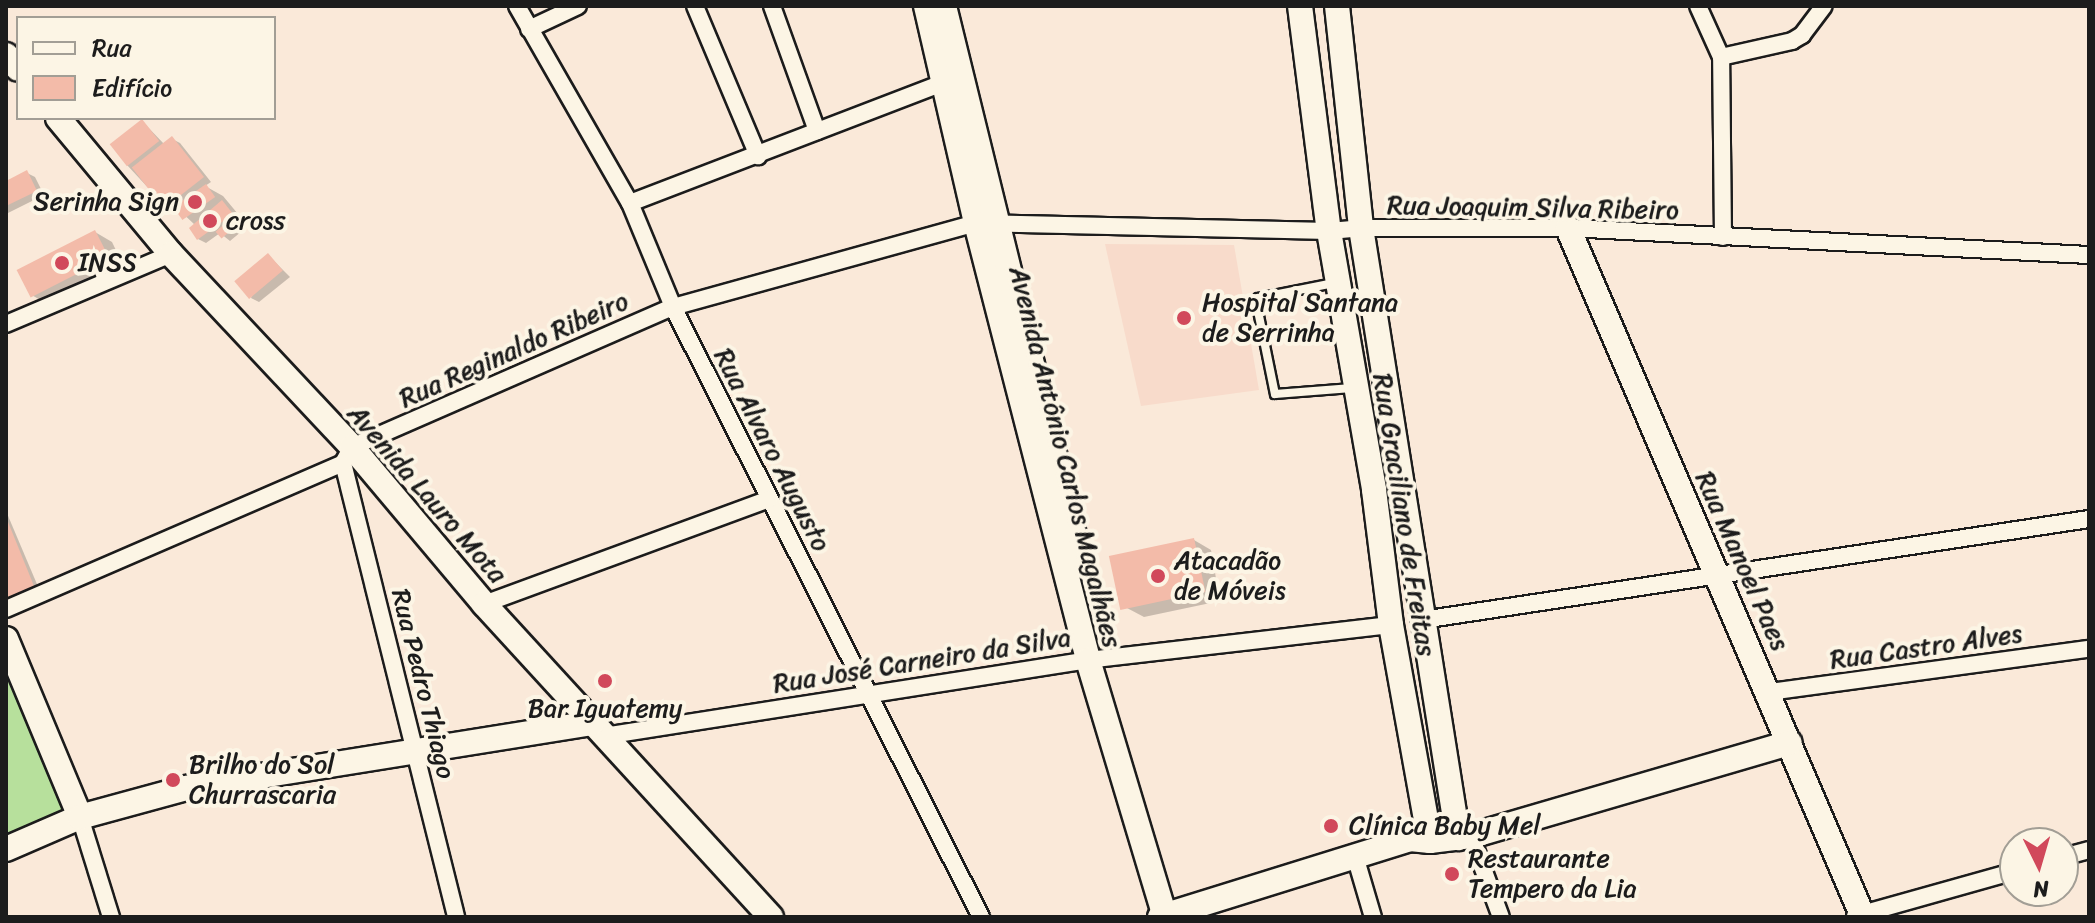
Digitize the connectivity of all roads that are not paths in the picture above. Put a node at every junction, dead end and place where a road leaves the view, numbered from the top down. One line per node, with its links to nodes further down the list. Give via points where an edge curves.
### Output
1 (517, 6): 11 (street, Rua Alvaro Augusto)
2 (578, 6): 11 (street)
3 (695, 6): 16 (street)
4 (772, 6): 15 (street)
5 (926, 6): 13 (street, Avenida Antônio Carlos Magalhães)
6 (944, 6): 13 (street, Avenida Antônio Carlos Magalhães)
7 (1300, 6): 21 (street, Rua Graciliano de Freitas)
8 (1337, 6): 19 (street, Rua Graciliano de Freitas)
9 (1698, 6): 12 (street)
10 (1824, 6): 12 (street, via 1792,41)
11 (529, 29): 17 (street, Rua Alvaro Augusto)
12 (1721, 57): 22 (street)
13 (954, 79): 15 (street); 18 (street, Avenida Antônio Carlos Magalhães)
14 (60, 120): 23 (street, Avenida Lauro Mota)
15 (817, 131): 16 (street)
16 (758, 156): 17 (street)
17 (630, 203): 26 (street, Rua Alvaro Augusto)
18 (986, 222): 21 (street, Rua Joaquim Silva Ribeiro); 26 (street, Rua Reginaldo Ribeiro); 39 (street, Avenida Antônio Carlos Magalhães)
19 (1361, 228): 20 (street, Rua Joaquim Silva Ribeiro); 21 (street, Rua Joaquim Silva Ribeiro); 35 (street, Rua Graciliano de Freitas)
20 (1568, 228): 22 (street, Rua Joaquim Silva Ribeiro); 32 (street, Rua Manoel Paes)
21 (1329, 231): 25 (street, Rua Graciliano de Freitas)
22 (1723, 237): 24 (street, Rua Joaquim Silva Ribeiro)
23 (171, 254): 27 (street); 29 (street, Avenida Lauro Mota)
24 (2089, 255)
25 (1339, 283): 28 (street, Rua Graciliano de Freitas); 28 (lane, via 1256,301 1275,394)
26 (673, 307): 29 (street, Rua Reginaldo Ribeiro); 30 (street, Rua Alvaro Augusto)
27 (6, 324)
28 (1356, 388): 36 (street, Rua Graciliano de Freitas)
29 (347, 455): 33 (street, Avenida Lauro Mota); 34 (street, Rua Reginaldo Ribeiro); 44 (street, Rua Pedro Thiago)
30 (769, 499): 33 (street); 40 (street, Rua Alvaro Augusto)
31 (2089, 519): 32 (street)
32 (1716, 574): 35 (street); 41 (street, Rua Manoel Paes)
33 (484, 604): 42 (street, Avenida Lauro Mota)
34 (6, 609)
35 (1422, 620): 46 (street, Rua Graciliano de Freitas)
36 (1391, 625): 39 (street, Rua José Carneiro da Silva); 47 (street, Rua Graciliano de Freitas)
37 (6, 639): 45 (street)
38 (2089, 649): 41 (street, Rua Castro Alves)
39 (1096, 660): 40 (street, Rua José Carneiro da Silva); 52 (street, Avenida Antônio Carlos Magalhães)
40 (867, 692): 42 (street, Rua José Carneiro da Silva); 56 (street, Rua Alvaro Augusto)
41 (1769, 692): 43 (street, Rua Manoel Paes)
42 (598, 730): 44 (street); 51 (street, Avenida Lauro Mota)
43 (1790, 743): 46 (street); 53 (street, Rua Manoel Paes)
44 (415, 752): 45 (street, via 186,788); 55 (street, Rua Pedro Thiago)
45 (80, 817): 48 (street); 54 (street)
46 (1464, 837): 47 (street); 59 (street)
47 (1430, 841): 49 (street, via 1414,853)
48 (6, 849)
49 (1357, 863): 52 (street); 57 (street); 58 (street)
50 (1999, 876): 53 (street)
51 (763, 913)
52 (1168, 915)
53 (1859, 916)
54 (111, 917)
55 (456, 917)
56 (981, 917)
57 (1205, 917)
58 (1373, 917)
59 (1501, 917)

